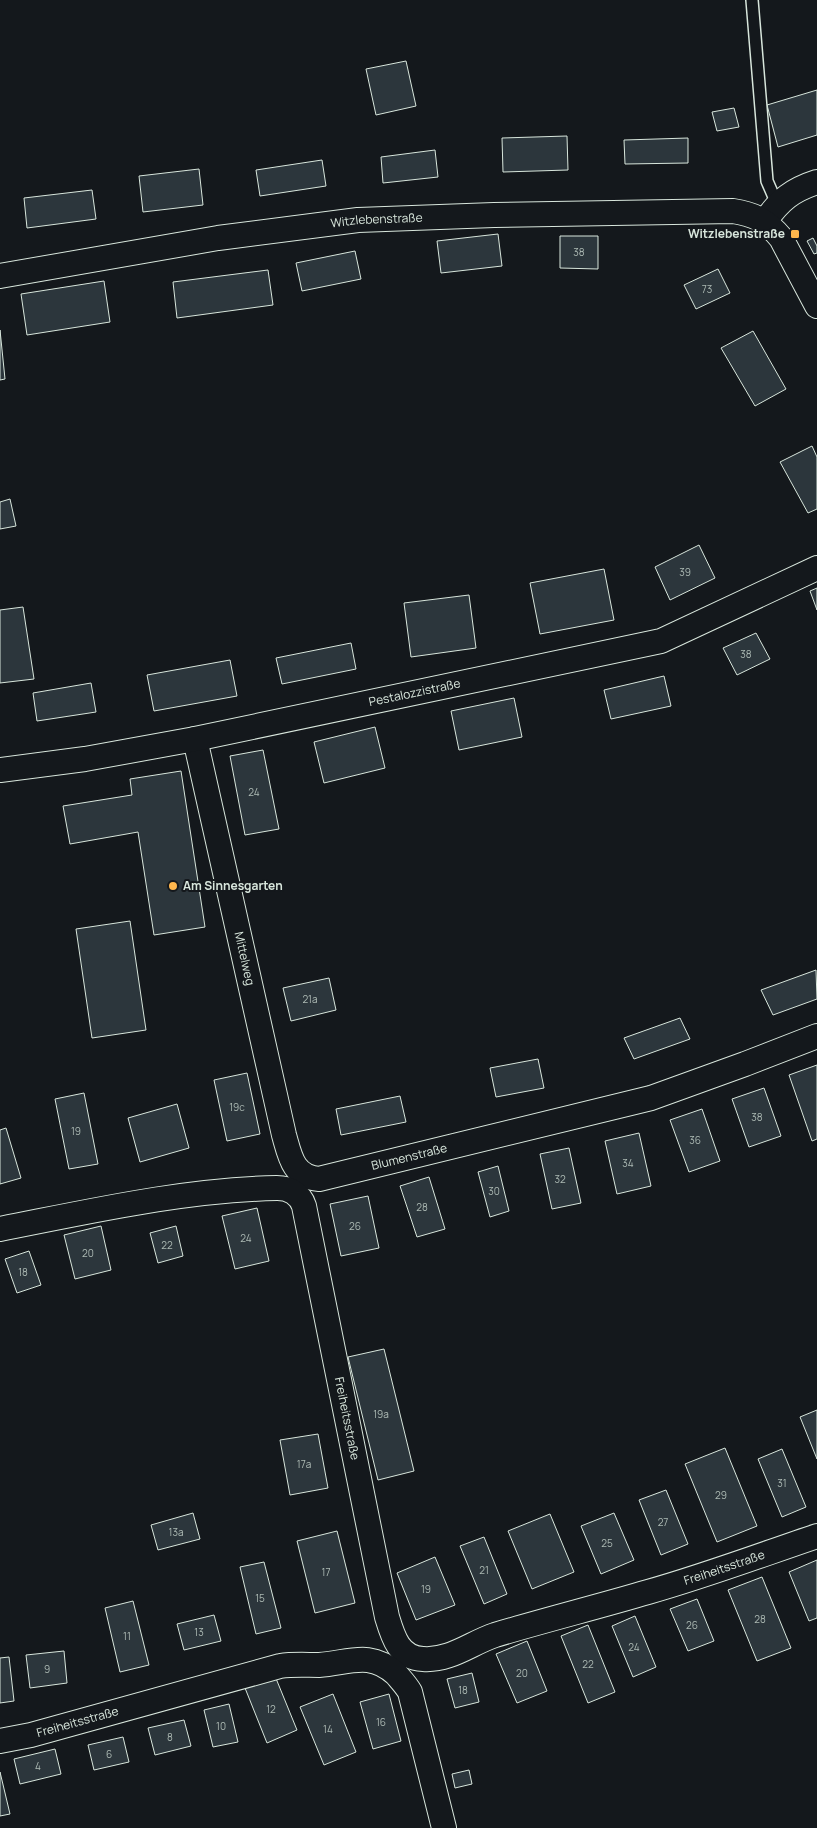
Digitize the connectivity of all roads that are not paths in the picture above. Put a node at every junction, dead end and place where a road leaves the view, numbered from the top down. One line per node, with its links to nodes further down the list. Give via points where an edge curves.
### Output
1 (752, 0): 3 (lane, via 768,180)
2 (817, 182): 3 (street, via 787,196)
3 (766, 214): 4 (street, Witzlebenstraße, via 733,211 358,220 110,251 31,264); 5 (street)
4 (0, 276)
5 (817, 306)
6 (817, 568): 7 (street, Pestalozzistraße, via 661,641)
7 (195, 739): 8 (street, Pestalozzistraße); 10 (street, Mittelweg)
8 (0, 770)
9 (817, 1036): 10 (street, Blumenstraße, via 651,1098)
10 (296, 1182): 11 (street, Blumenstraße, via 283,1188 188,1195 125,1204); 13 (street, Freiheitsstraße, via 297,1194 304,1206 393,1636)
11 (0, 1229)
12 (817, 1536): 13 (street, Freiheitsstraße, via 650,1592 493,1636 452,1654 434,1659)
13 (395, 1659): 14 (street, Freiheitsstraße, via 280,1666); 15 (street, Freiheitsstraße, via 410,1692)
14 (0, 1741)
15 (444, 1828)

